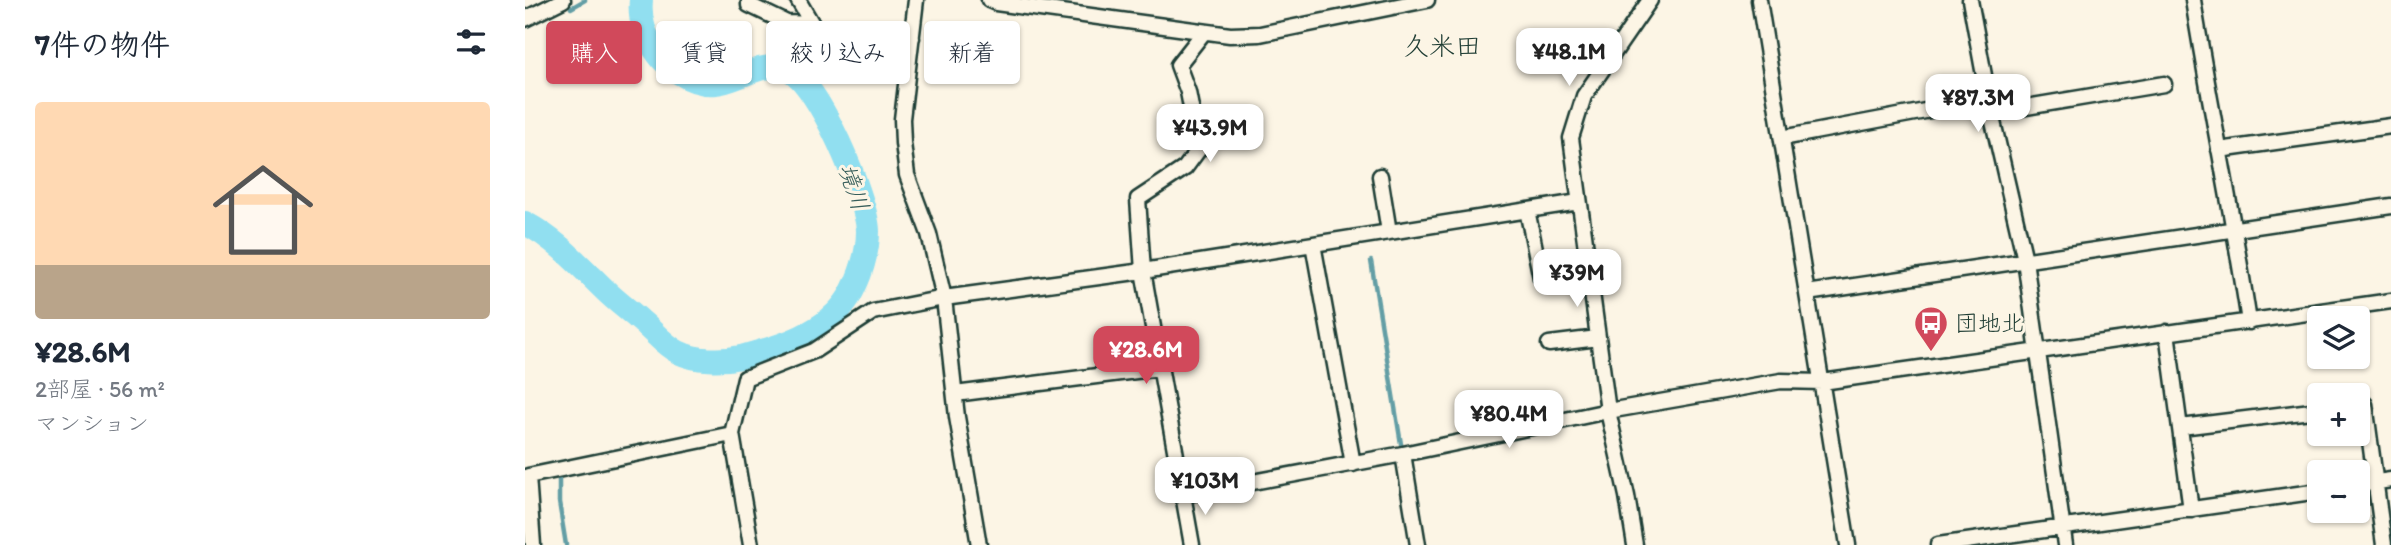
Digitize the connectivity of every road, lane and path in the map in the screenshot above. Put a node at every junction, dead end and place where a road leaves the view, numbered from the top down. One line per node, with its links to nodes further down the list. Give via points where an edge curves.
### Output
1 (563, 0): 11 (street)
2 (749, 0): 12 (street, via 749,5)
3 (798, 0): 13 (street)
4 (916, 0): 15 (street)
5 (989, 0): 14 (street)
6 (1427, 0): 14 (street, via 1260,34)
7 (1650, 0): 22 (street, via 1584,96 1571,138)
8 (1759, 0): 19 (street)
9 (1970, 0): 17 (street)
10 (2193, 0): 20 (street)
11 (525, 19)
12 (783, 21)
13 (811, 21)
14 (1204, 32): 29 (street, via 1178,65 1199,149 1185,168 1138,199)
15 (912, 38): 32 (street, via 902,119 905,164)
16 (2164, 84): 17 (street)
17 (1990, 106): 19 (street); 28 (street)
18 (2391, 126): 20 (street)
19 (1782, 138): 31 (street)
20 (2220, 150): 25 (street)
21 (1380, 176): 26 (street)
22 (1579, 202): 24 (street); 36 (street)
23 (2391, 206): 25 (street)
24 (1527, 210): 26 (street); 30 (street)
25 (2235, 230): 28 (street); 34 (street)
26 (1389, 232): 27 (street)
27 (1313, 244): 29 (street); 48 (street)
28 (2025, 260): 31 (street); 38 (street)
29 (1143, 271): 32 (street); 39 (street)
30 (1541, 278)
31 (1807, 293): 40 (street)
32 (944, 298): 41 (street); 45 (street, via 873,312 814,351 745,377)
33 (2391, 301): 34 (street)
34 (2249, 322): 35 (street)
35 (2167, 332): 38 (street); 44 (street)
36 (1598, 338): 37 (street); 42 (street)
37 (1549, 344)
38 (2039, 352): 40 (street); 55 (street)
39 (1160, 368): 41 (street); 53 (street)
40 (1822, 382): 42 (street, via 1781,381); 62 (street)
41 (954, 394): 58 (street)
42 (1608, 411): 47 (street); 61 (street)
43 (2307, 411): 44 (street)
44 (2181, 427): 54 (street)
45 (732, 434): 56 (street, via 528,476); 57 (street)
46 (2370, 443): 50 (street)
47 (1403, 454): 48 (street); 60 (street)
48 (1353, 464): 53 (street)
49 (2391, 480): 50 (street)
50 (2375, 482): 51 (street); 65 (street)
51 (2370, 483)
52 (2307, 493): 54 (street)
53 (1183, 495): 59 (street)
54 (2190, 510): 55 (street)
55 (2062, 528): 63 (street); 64 (street)
56 (533, 545)
57 (751, 545)
58 (979, 545)
59 (1192, 545)
60 (1418, 545)
61 (1635, 545)
62 (1848, 545)
63 (1938, 545)
64 (2065, 545)
65 (2384, 545)

